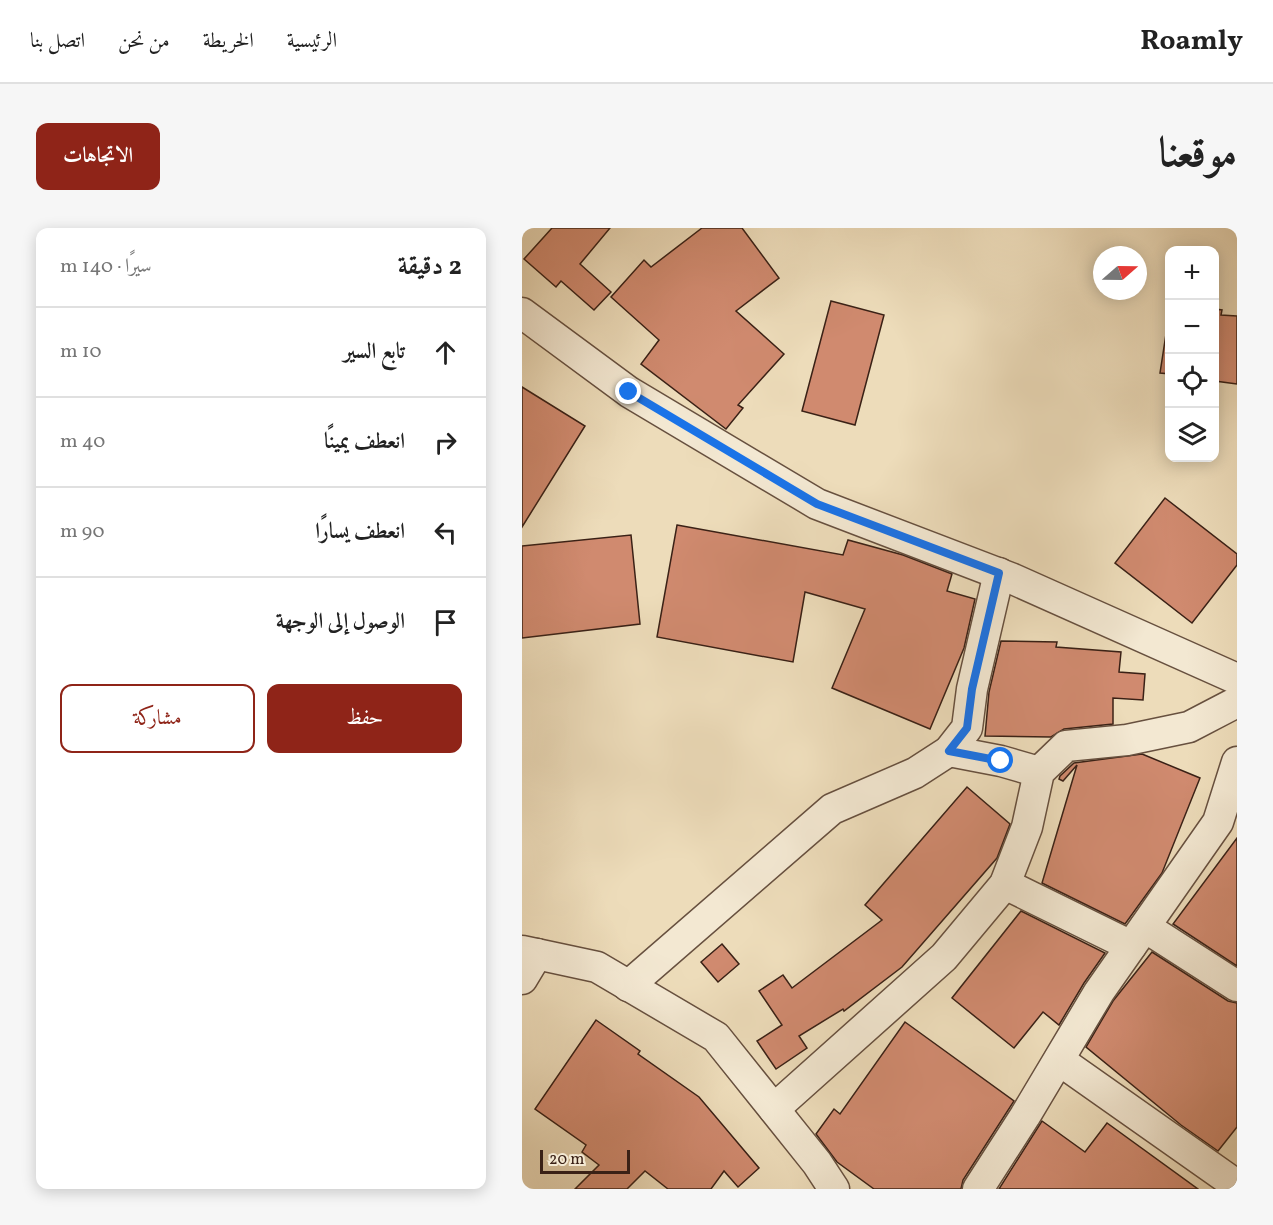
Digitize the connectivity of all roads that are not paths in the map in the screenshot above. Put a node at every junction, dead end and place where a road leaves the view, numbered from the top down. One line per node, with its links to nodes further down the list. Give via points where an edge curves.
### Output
1 (522, 313): 2 (street, via 629,392 817,504)
2 (999, 573): 3 (street); 5 (street, via 967,728)
3 (1237, 679)
4 (1237, 702): 7 (street, via 1189,727 1127,740 1066,746)
5 (949, 751): 7 (street); 13 (street, via 915,773 831,809)
6 (1237, 762): 8 (street)
7 (1039, 772): 9 (street, via 1027,826)
8 (1227, 828): 10 (street)
9 (1005, 884): 10 (street); 16 (street, via 944,957)
10 (1138, 936): 14 (street); 15 (street)
11 (530, 952): 12 (street); 13 (street, via 597,968)
12 (522, 979)
13 (628, 986): 16 (street, via 716,1037)
14 (1237, 986)
15 (1059, 1060): 17 (street); 19 (street)
16 (774, 1109): 18 (street)
17 (1229, 1178)
18 (834, 1189)
19 (978, 1189)

